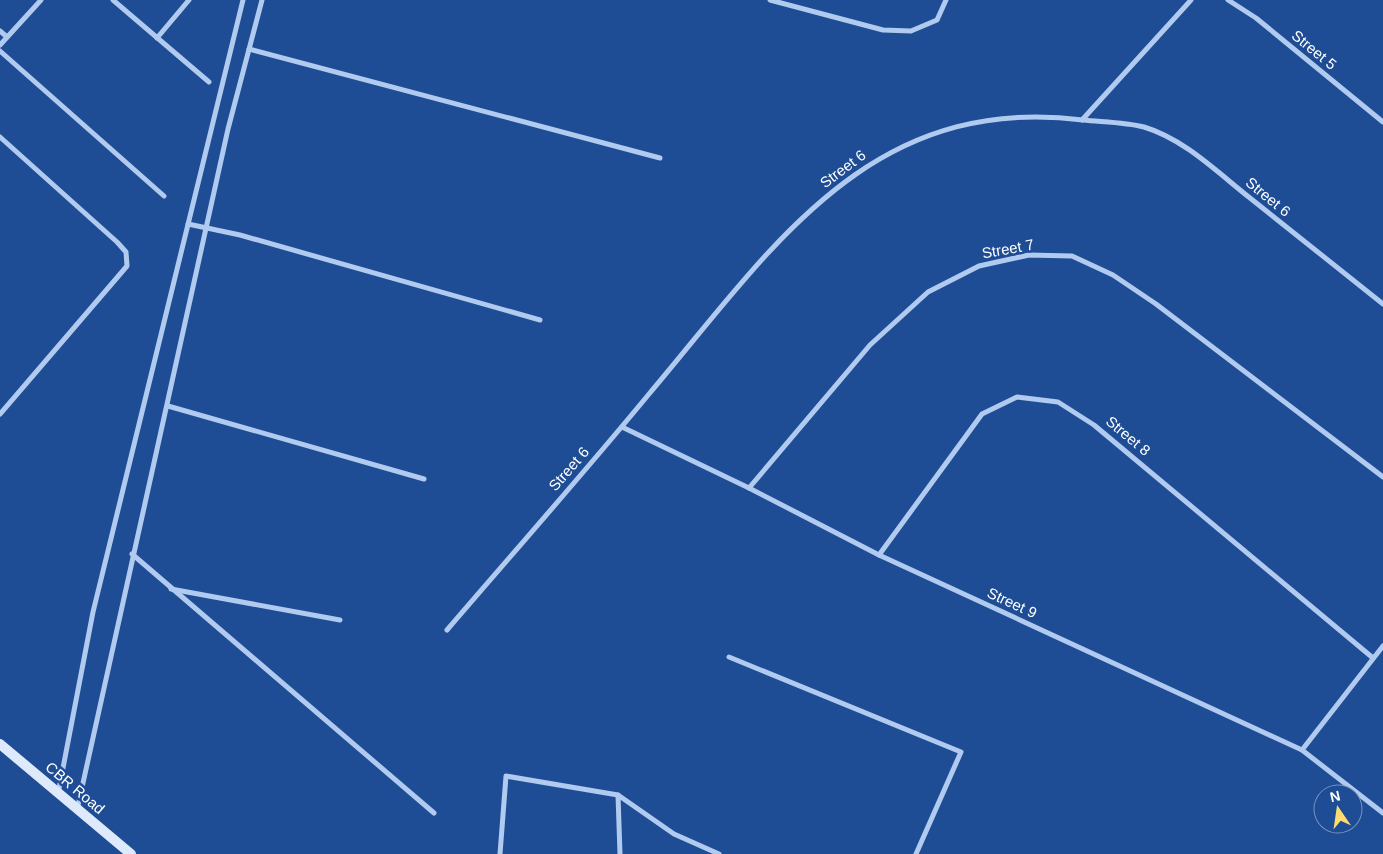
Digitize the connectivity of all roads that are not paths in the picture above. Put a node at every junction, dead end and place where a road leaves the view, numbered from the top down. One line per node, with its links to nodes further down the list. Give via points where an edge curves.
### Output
1 (41, 0): 11 (street)
2 (113, 0): 12 (street)
3 (189, 0): 12 (street)
4 (243, 0): 22 (street)
5 (262, 0): 14 (street)
6 (770, 0): 7 (street, via 883,30 911,32 937,20)
7 (946, 0)
8 (1191, 0): 17 (street)
9 (1228, 0): 18 (street, Street 5, via 1256,18)
10 (0, 31): 11 (street)
11 (7, 37): 13 (street)
12 (157, 38): 16 (street)
13 (0, 45)
14 (249, 49): 20 (street); 23 (street)
15 (0, 51): 21 (street)
16 (209, 82)
17 (1082, 120): 24 (street, Street 6, via 1144,127 1188,148); 28 (street, Street 6, via 1012,116 944,129 888,153 849,179 785,232)
18 (1383, 122)
19 (0, 137): 27 (street, via 117,242 126,252 128,266)
20 (660, 158)
21 (164, 196)
22 (188, 224): 23 (street); 42 (street, via 93,612)
23 (207, 228): 25 (street); 26 (street)
24 (1383, 304)
25 (540, 320)
26 (168, 406): 30 (street); 32 (street)
27 (0, 414)
28 (622, 427): 31 (street, Street 9); 36 (street, Street 6)
29 (1383, 477): 31 (street, Street 7, via 1156,304 1113,275 1072,256 1030,255 979,266 928,292 870,345)
30 (424, 479)
31 (749, 488): 33 (street, Street 9)
32 (132, 554): 34 (street); 44 (street)
33 (879, 555): 39 (street, Street 8, via 982,414 1018,397 1058,402 1094,425); 41 (street, Street 9)
34 (170, 588): 35 (street); 45 (street)
35 (340, 620)
36 (446, 630)
37 (1383, 646): 39 (street)
38 (730, 658): 51 (street, via 962,752)
39 (1373, 658): 41 (street)
40 (0, 744): 42 (street, CBR Road)
41 (1302, 750): 46 (street, Street 9)
42 (58, 794): 44 (street, CBR Road)
43 (618, 795): 48 (street, via 506,776); 49 (street); 50 (street, via 674,834)
44 (77, 810): 47 (street, CBR Road)
45 (434, 813)
46 (1383, 814)
47 (131, 854)
48 (500, 854)
49 (620, 854)
50 (719, 854)
51 (916, 854)

